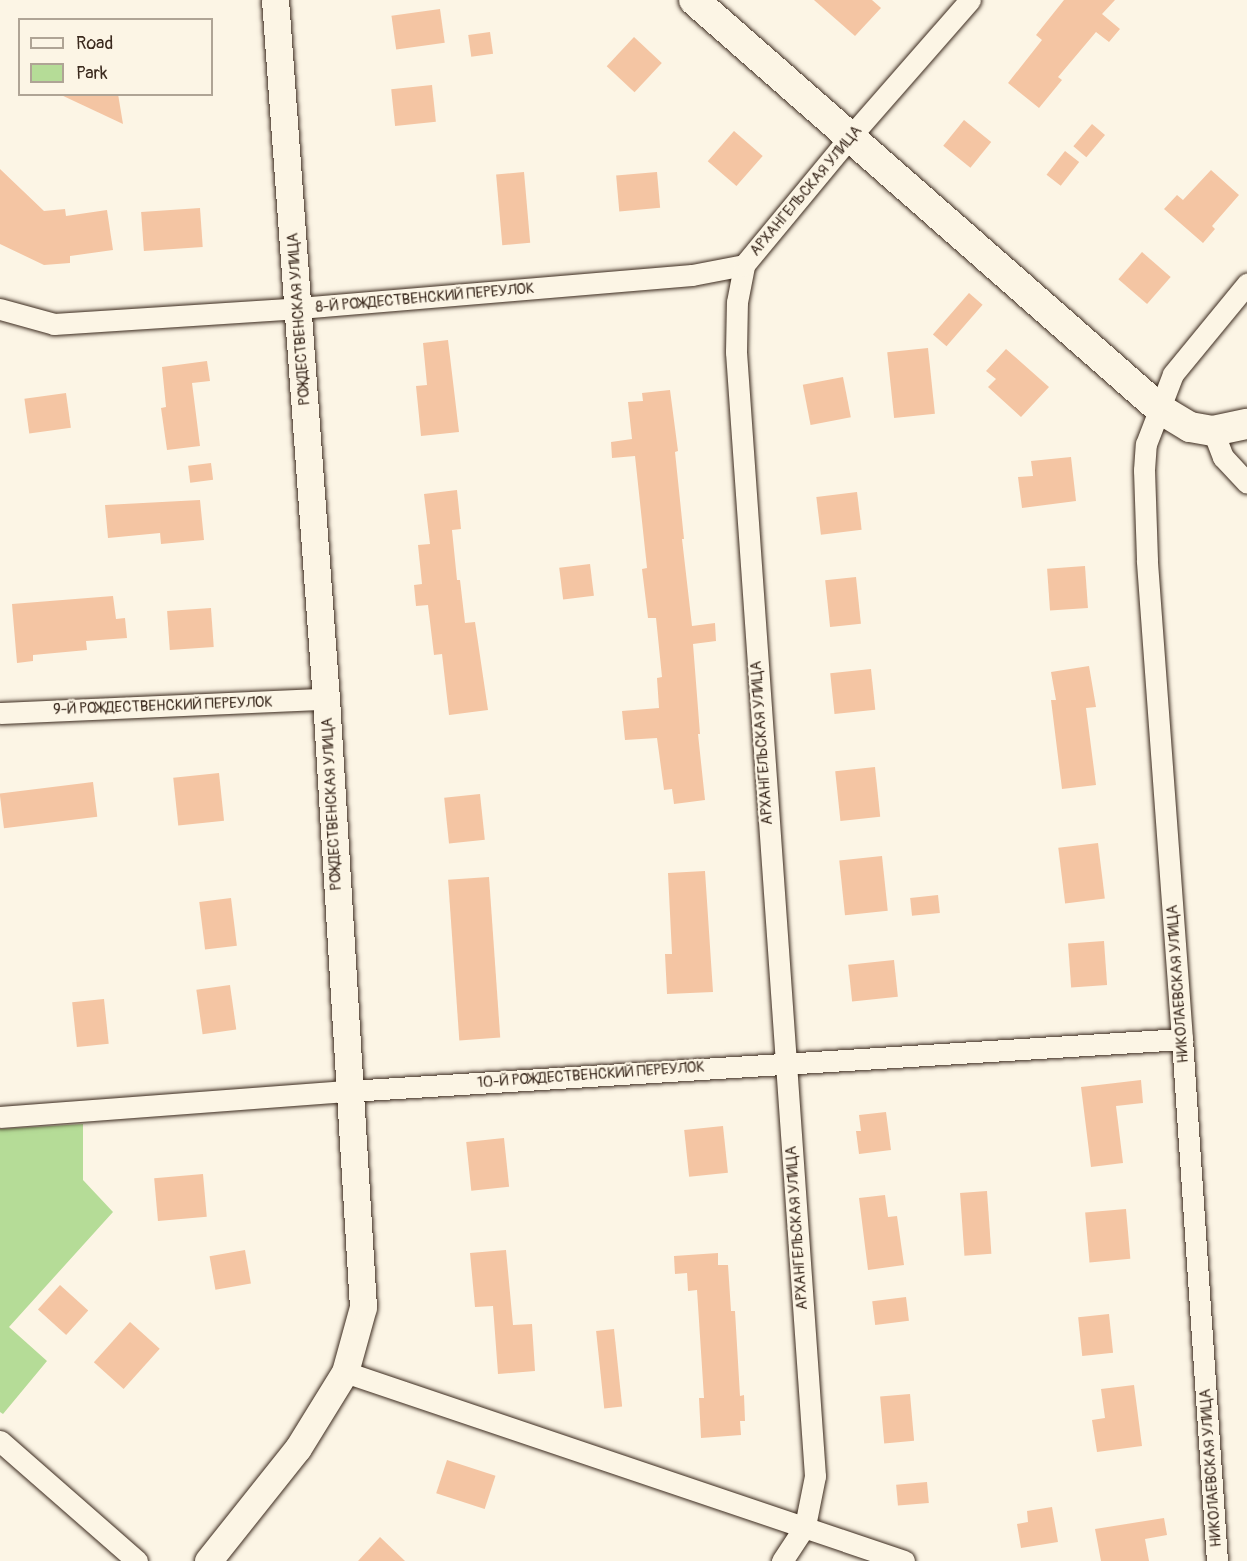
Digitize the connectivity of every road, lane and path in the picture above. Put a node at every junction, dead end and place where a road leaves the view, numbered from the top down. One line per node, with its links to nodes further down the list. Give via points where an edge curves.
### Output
1 (275, 0): 7 (street, РОЖДЕСТВЕНСКАЯ УЛИЦА)
2 (694, 0): 4 (main road)
3 (970, 0): 4 (street, АРХАНГЕЛЬСКАЯ УЛИЦА)
4 (850, 137): 5 (street, АРХАНГЕЛЬСКАЯ УЛИЦА); 9 (main road)
5 (744, 265): 7 (street, 8-Й РОЖДЕСТВЕНСКИЙ ПЕРЕУЛОК, via 692,275); 16 (street, АРХАНГЕЛЬСКАЯ УЛИЦА, via 737,302 736,352)
6 (1247, 284): 9 (street, НИКОЛАЕВСКАЯ УЛИЦА, via 1173,374)
7 (299, 308): 8 (street, 8-Й РОЖДЕСТВЕНСКИЙ ПЕРЕУЛОК, via 54,324); 13 (street, РОЖДЕСТВЕНСКАЯ УЛИЦА)
8 (0, 309)
9 (1160, 409): 11 (main road, via 1190,427); 15 (street, НИКОЛАЕВСКАЯ УЛИЦА, via 1146,444 1146,549)
10 (1247, 424): 11 (main road)
11 (1213, 431): 12 (street, via 1223,457)
12 (1247, 483)
13 (326, 699): 14 (street, 9-Й РОЖДЕСТВЕНСКИЙ ПЕРЕУЛОК); 17 (street, РОЖДЕСТВЕНСКАЯ УЛИЦА)
14 (0, 713)
15 (1182, 1039): 16 (street, 10-Й РОЖДЕСТВЕНСКИЙ ПЕРЕУЛОК); 26 (street, НИКОЛАЕВСКАЯ УЛИЦА)
16 (784, 1063): 17 (street, 10-Й РОЖДЕСТВЕНСКИЙ ПЕРЕУЛОК); 21 (street, АРХАНГЕЛЬСКАЯ УЛИЦА, via 815,1476)
17 (349, 1091): 18 (street, 10-Й РОЖДЕСТВЕНСКИЙ ПЕРЕУЛОК); 19 (street, РОЖДЕСТВЕНСКАЯ УЛИЦА, via 363,1307)
18 (0, 1117)
19 (345, 1372): 21 (street); 23 (street, РОЖДЕСТВЕНСКАЯ УЛИЦА, via 298,1448)
20 (0, 1441): 22 (street)
21 (805, 1526): 24 (street, АРХАНГЕЛЬСКАЯ УЛИЦА); 25 (street)
22 (138, 1561)
23 (208, 1561)
24 (782, 1561)
25 (904, 1561)
26 (1217, 1561)

